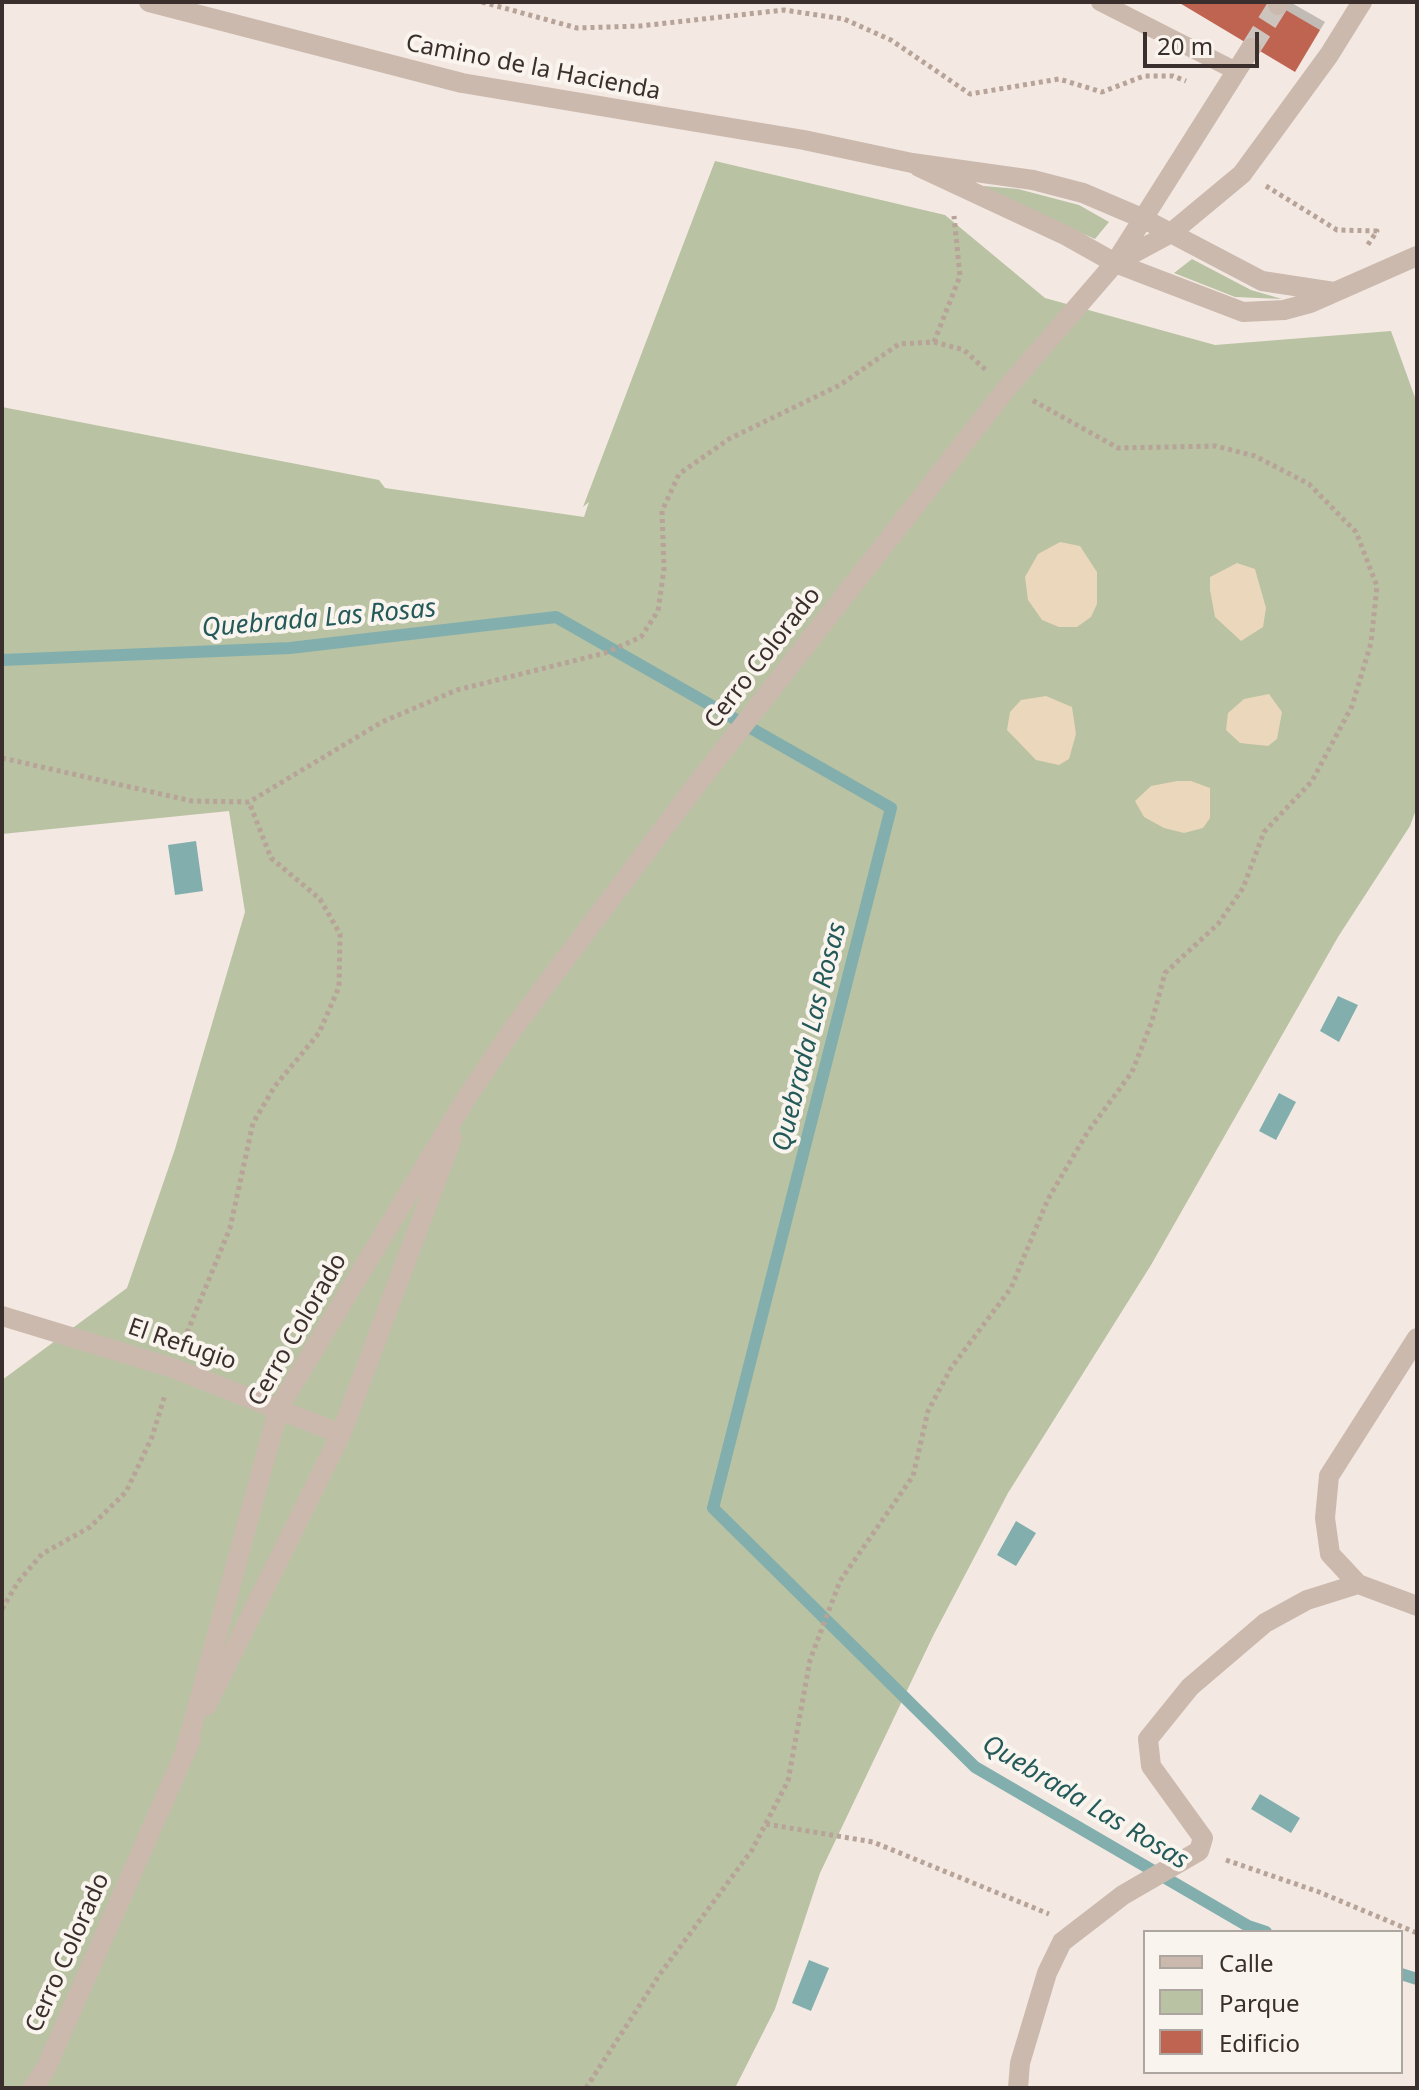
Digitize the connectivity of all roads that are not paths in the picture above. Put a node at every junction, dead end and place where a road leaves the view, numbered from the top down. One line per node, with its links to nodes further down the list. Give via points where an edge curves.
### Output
1 (149, 2): 6 (street, Camino de la Hacienda, via 462,83)
2 (1100, 2): 5 (lane)
3 (1362, 2): 8 (street, Cerro Colorado, via 1242,174)
4 (1251, 48): 5 (street, Cerro Colorado)
5 (1236, 71): 7 (street, Cerro Colorado)
6 (912, 163): 7 (street, Camino de la Hacienda, via 1033,180 1083,193); 10 (street, Camino de la Hacienda)
7 (1144, 219): 8 (street, Camino de la Hacienda); 10 (street, Cerro Colorado)
8 (1171, 233): 10 (street, Cerro Colorado); 11 (street, Camino de la Hacienda, via 1262,281)
9 (1417, 256): 11 (street, Camino de la Hacienda)
10 (1115, 263): 11 (street, Camino de la Hacienda, via 1243,312 1284,310); 12 (street, Cerro Colorado, via 1007,388 694,788)
11 (1334, 292)
12 (467, 1097): 15 (street, Cerro Colorado); 16 (street, Cerro Colorado)
13 (2, 1316): 15 (street, El Refugio)
14 (1417, 1338): 17 (street, via 1329,1476 1325,1518 1330,1554)
15 (279, 1407): 16 (street, El Refugio); 19 (street, Cerro Colorado)
16 (341, 1434): 19 (street, Cerro Colorado)
17 (1358, 1584): 18 (street); 21 (street, via 1307,1600 1265,1623 1190,1687 1148,1739 1151,1766 1203,1838 1199,1851 1123,1895 1062,1942 1047,1973 1020,2063)
18 (1417, 1606)
19 (186, 1749): 20 (street, Cerro Colorado)
20 (33, 2088)
21 (1018, 2088)

